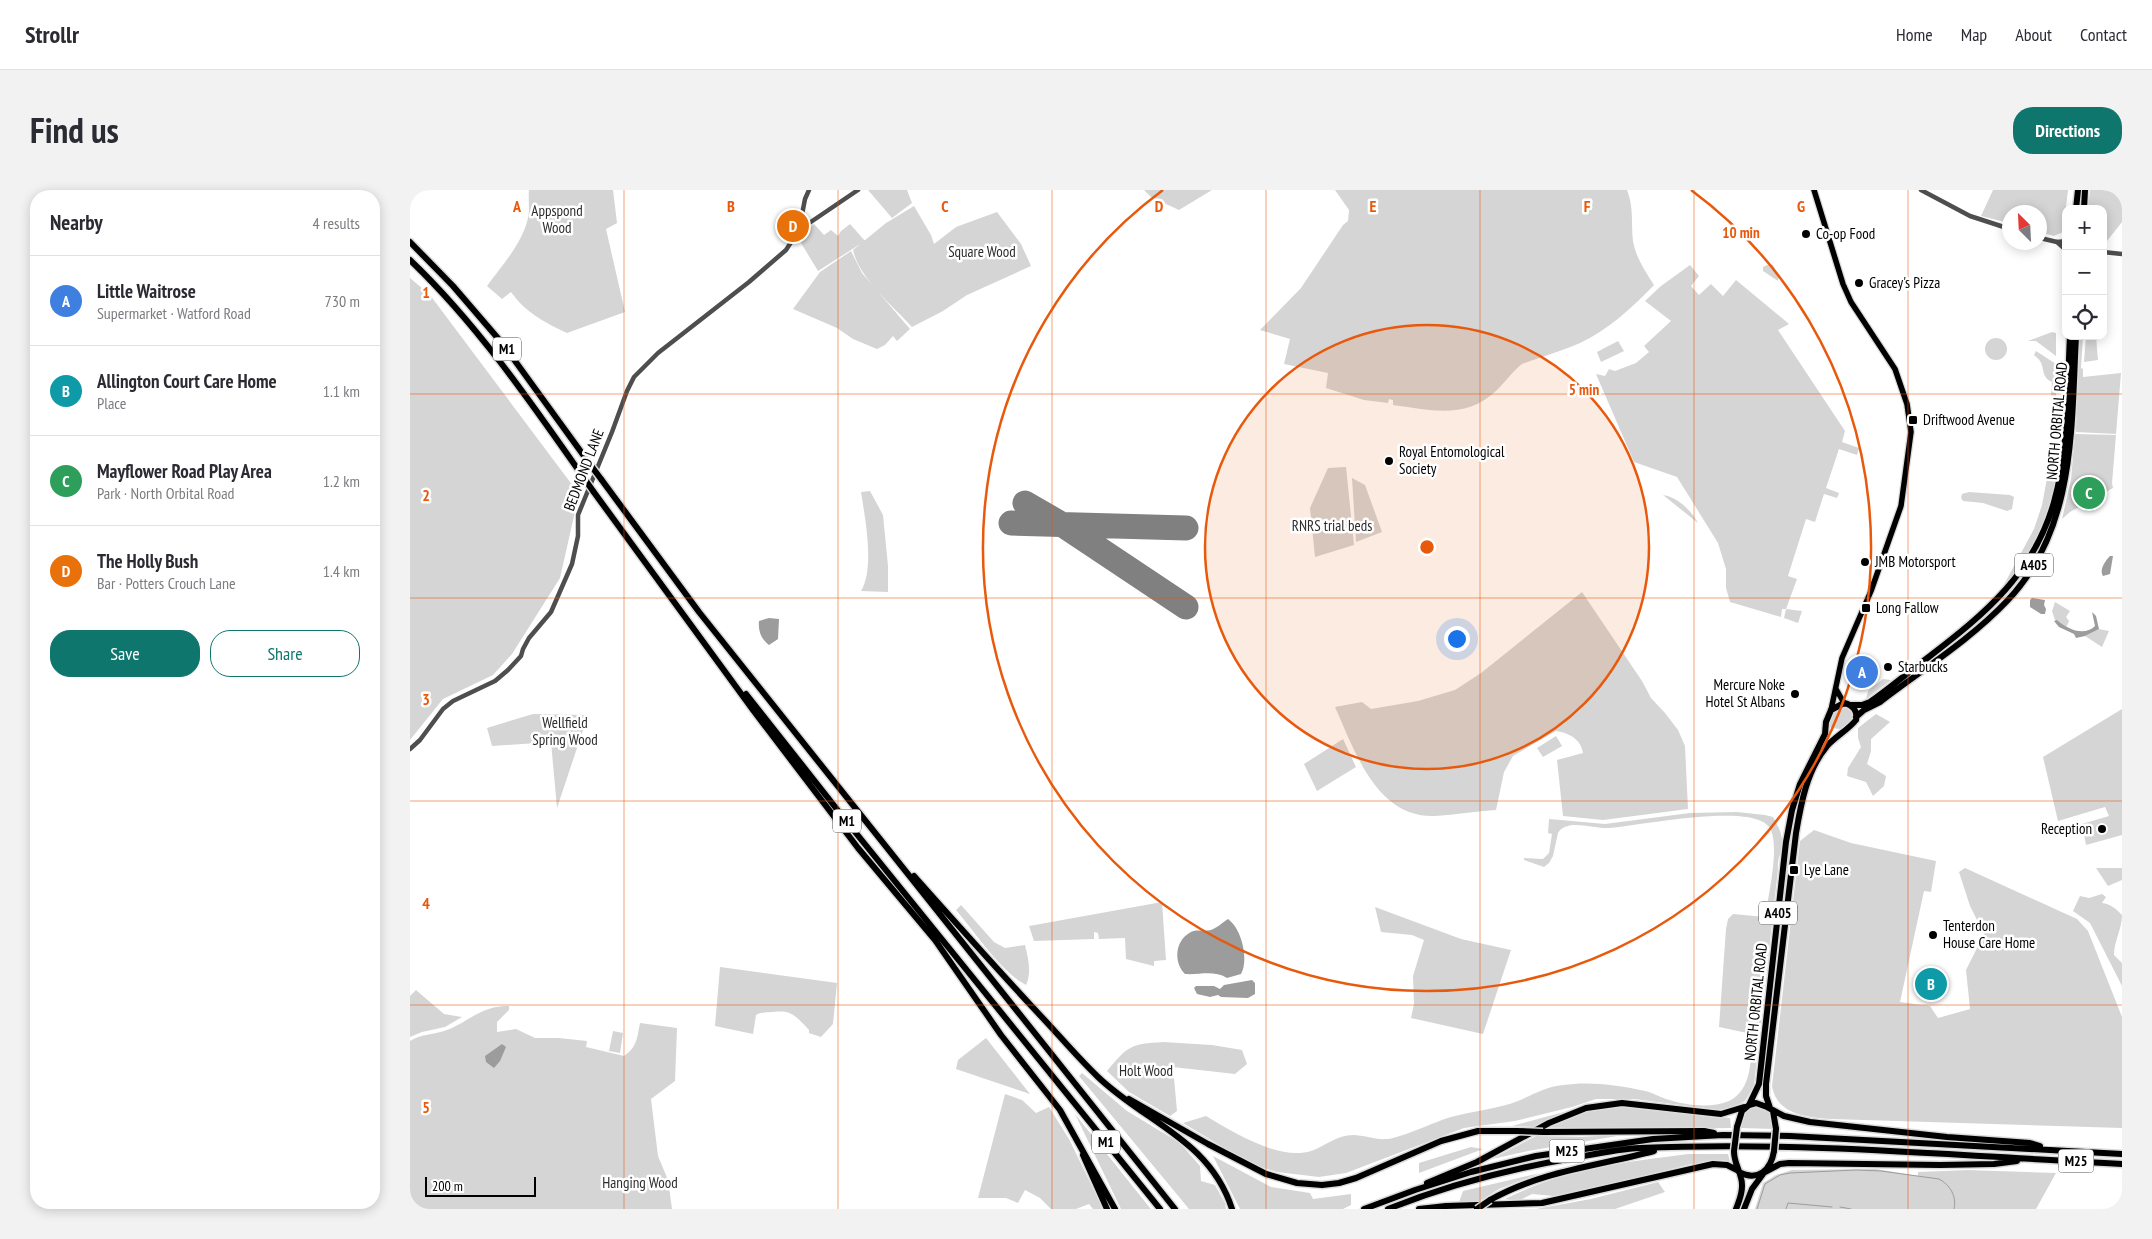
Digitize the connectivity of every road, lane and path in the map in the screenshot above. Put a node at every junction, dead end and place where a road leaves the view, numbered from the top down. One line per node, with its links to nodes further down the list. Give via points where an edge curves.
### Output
1 (810, 190): 12 (street, via 804,200)
2 (858, 190): 12 (street)
3 (1814, 190): 8 (main road)
4 (1819, 190): 8 (main road)
5 (1921, 190): 11 (street, via 1960,211)
6 (2078, 190): 9 (highway)
7 (2085, 190): 10 (highway)
8 (1817, 202): 26 (main road, via 1844,287 1899,379 1911,432 1901,506 1873,586 1845,649)
9 (2076, 205)
10 (2084, 205)
11 (2002, 226)
12 (799, 230): 32 (street, BEDMOND LANE, via 786,250 658,353 634,377 578,515 578,536 572,564 551,612 508,670 495,681 448,705)
13 (2047, 240): 16 (street)
14 (2062, 241): 16 (street)
15 (410, 242): 33 (highway, M1, bridge, via 502,343 699,612)
16 (2057, 242): 17 (street)
17 (2062, 246)
18 (2107, 252): 19 (street)
19 (2122, 254)
20 (410, 260): 24 (highway, M1, bridge, via 511,375)
21 (2070, 340): 25 (highway, NORTH ORBITAL ROAD / A405, via 2063,450 2054,502 2030,558)
22 (2076, 340): 23 (highway, NORTH ORBITAL ROAD / A405, via 2071,440 2060,507 2038,559)
23 (2009, 599): 25 (highway); 29 (highway, NORTH ORBITAL ROAD / A405, via 1965,638)
24 (675, 602): 37 (highway, via 818,796 935,940); 49 (highway, M1, via 802,766)
25 (1992, 605): 27 (highway, NORTH ORBITAL ROAD / A405, via 1870,702)
26 (1836, 689): 27 (main road); 28 (main road)
27 (1848, 704): 28 (highway); 29 (highway, via 1855,710)
28 (1831, 710): 30 (highway)
29 (1856, 717): 31 (highway, via 1854,723)
30 (1826, 727): 31 (highway, via 1831,732); 35 (highway, NORTH ORBITAL ROAD / A405, via 1800,784 1788,829 1760,1076 1758,1089)
31 (1840, 733): 36 (highway, NORTH ORBITAL ROAD / A405, via 1812,771 1796,833 1766,1084)
32 (410, 749)
33 (864, 819): 34 (highway, via 979,949); 50 (highway, M1)
34 (1107, 1085): 38 (highway, bridge, via 1266,1174 1297,1183 1339,1183 1441,1140 1478,1131 1704,1131); 51 (highway, via 1197,1151 1219,1178)
35 (1746, 1106): 36 (highway, via 1758,1104); 44 (highway, bridge, via 1740,1114 1734,1151); 46 (highway, M25, via 1721,1114 1622,1103 1586,1108)
36 (1771, 1109): 40 (highway, M25, via 1784,1116 1810,1122 2030,1143); 45 (highway, bridge, via 1776,1117 1774,1152)
37 (1073, 1130): 47 (highway); 48 (highway)
38 (1722, 1135): 40 (highway, M25); 46 (highway, M25, via 1653,1139 1536,1156)
39 (1660, 1149): 42 (highway, M25, via 1768,1146); 53 (highway, M25, via 1632,1149 1533,1165 1422,1195); 55 (highway, bridge, via 1551,1175 1517,1187)
40 (2047, 1149): 41 (highway, M25)
41 (2122, 1154)
42 (2030, 1159): 43 (highway, M25); 45 (highway, M25, via 1994,1164 1789,1163)
43 (2122, 1164)
44 (1738, 1171): 45 (highway, via 1752,1176); 54 (highway, via 1727,1165 1713,1164 1542,1203); 56 (highway, via 1742,1188)
45 (1764, 1173): 57 (highway, via 1752,1189)
46 (1415, 1190): 52 (highway, M25)
47 (1107, 1209)
48 (1115, 1209)
49 (1160, 1209)
50 (1175, 1209)
51 (1232, 1209)
52 (1364, 1209)
53 (1388, 1209)
54 (1419, 1209)
55 (1477, 1209)
56 (1736, 1209)
57 (1744, 1209)

